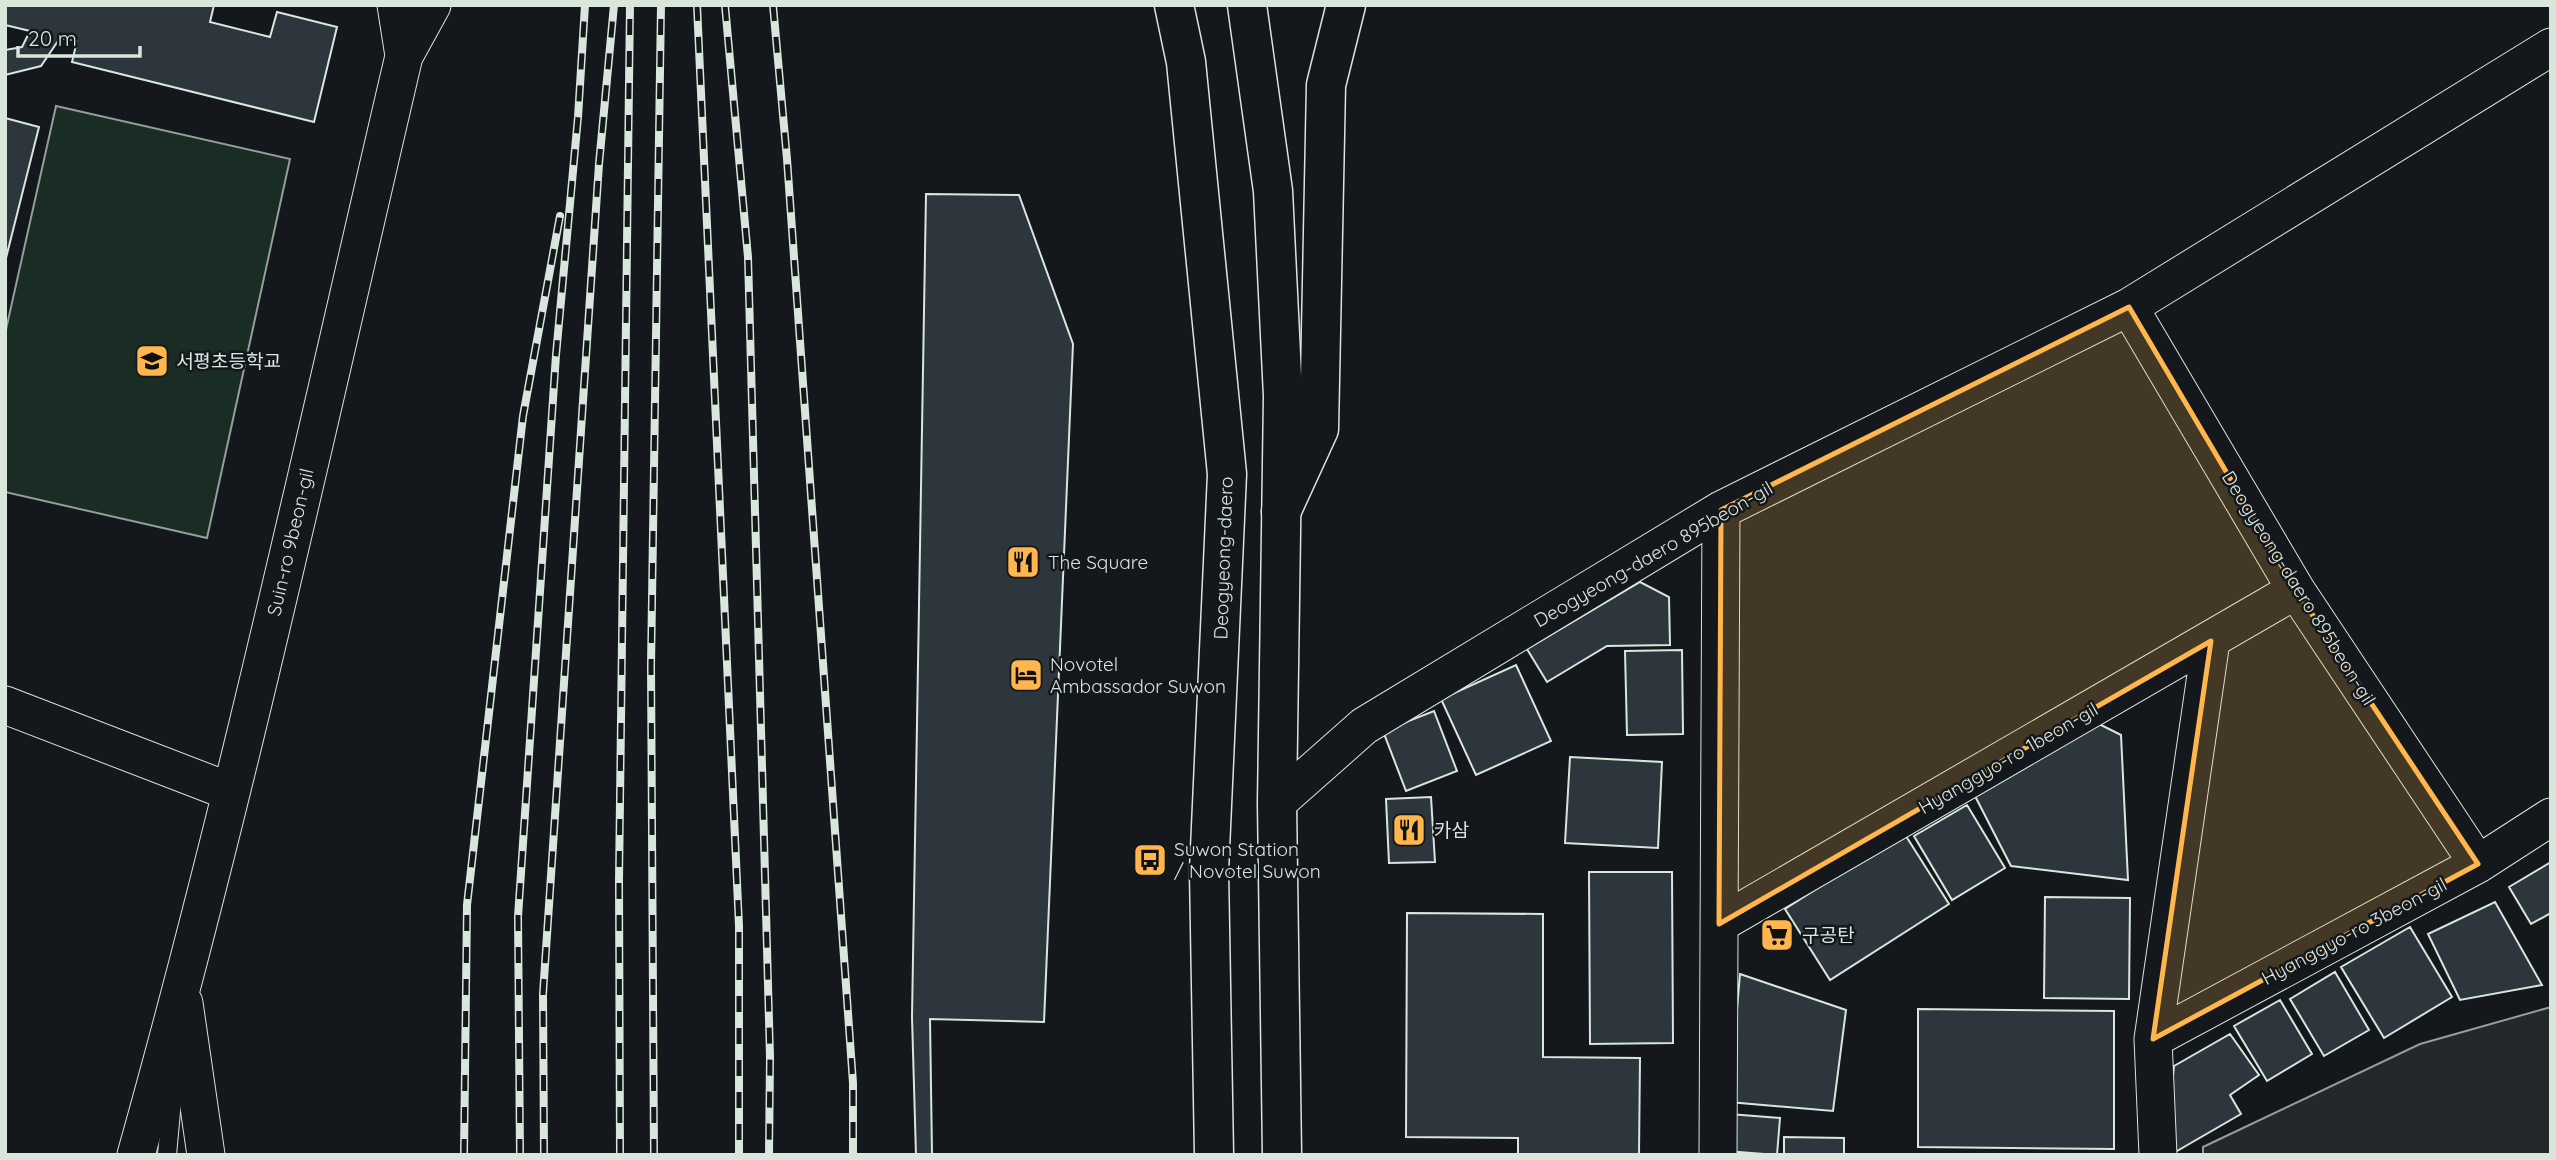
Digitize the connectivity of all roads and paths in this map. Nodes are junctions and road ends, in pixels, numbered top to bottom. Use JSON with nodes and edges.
{"nodes":[{"id":1,"x":396,"y":5,"type":"edge"},
{"id":2,"x":410,"y":5,"type":"edge"},
{"id":3,"x":432,"y":5,"type":"edge"},
{"id":4,"x":1174,"y":5,"type":"edge"},
{"id":5,"x":1247,"y":5,"type":"edge"},
{"id":6,"x":1346,"y":5,"type":"edge"},
{"id":7,"x":2551,"y":47,"type":"edge"},
{"id":8,"x":404,"y":56,"type":"junction"},
{"id":9,"x":2129,"y":307,"type":"junction"},
{"id":10,"x":1721,"y":510,"type":"junction"},
{"id":11,"x":1282,"y":512,"type":"junction"},
{"id":12,"x":2296,"y":590,"type":"junction"},
{"id":13,"x":2211,"y":641,"type":"junction"},
{"id":14,"x":5,"y":705,"type":"edge"},
{"id":15,"x":231,"y":792,"type":"junction"},
{"id":16,"x":1277,"y":803,"type":"junction"},
{"id":17,"x":2551,"y":817,"type":"edge"},
{"id":18,"x":2478,"y":864,"type":"junction"},
{"id":19,"x":1719,"y":924,"type":"junction"},
{"id":20,"x":182,"y":991,"type":"junction"},
{"id":21,"x":2153,"y":1038,"type":"junction"},
{"id":22,"x":136,"y":1155,"type":"edge"},
{"id":23,"x":167,"y":1155,"type":"edge"},
{"id":24,"x":206,"y":1155,"type":"edge"},
{"id":25,"x":1214,"y":1155,"type":"edge"},
{"id":26,"x":1282,"y":1155,"type":"edge"},
{"id":27,"x":1718,"y":1155,"type":"edge"},
{"id":28,"x":2158,"y":1155,"type":"edge"}],
"edges":[{"from":1,"to":8,"type":"street","name":"Suin-ro 9beon-gil"},
{"from":2,"to":8,"type":"street"},
{"from":3,"to":8,"type":"street","name":"Suin-ro 9beon-gil"},
{"from":4,"to":25,"type":"main road","name":"Deogyeong-daero"},
{"from":5,"to":11,"type":"main road"},
{"from":6,"to":11,"type":"main road"},
{"from":7,"to":9,"type":"street","name":"Deogyeong-daero 895beon-gil"},
{"from":8,"to":15,"type":"street","name":"Suin-ro 9beon-gil"},
{"from":9,"to":10,"type":"street","name":"Deogyeong-daero 895beon-gil"},
{"from":9,"to":12,"type":"street","name":"Deogyeong-daero 895beon-gil"},
{"from":10,"to":16,"type":"street","name":"Deogyeong-daero 895beon-gil"},
{"from":10,"to":19,"type":"street"},
{"from":11,"to":16,"type":"main road"},
{"from":12,"to":13,"type":"street","name":"Hyanggyo-ro 1beon-gil"},
{"from":12,"to":18,"type":"street","name":"Deogyeong-daero 895beon-gil"},
{"from":13,"to":19,"type":"street","name":"Hyanggyo-ro 1beon-gil"},
{"from":13,"to":21,"type":"street"},
{"from":14,"to":15,"type":"street"},
{"from":15,"to":20,"type":"street","name":"Suin-ro 9beon-gil"},
{"from":16,"to":26,"type":"main road"},
{"from":17,"to":18,"type":"street","name":"Hyanggyo-ro 3beon-gil"},
{"from":18,"to":21,"type":"street","name":"Hyanggyo-ro 3beon-gil"},
{"from":19,"to":27,"type":"street"},
{"from":20,"to":22,"type":"street","name":"Suin-ro 9beon-gil"},
{"from":20,"to":23,"type":"lane"},
{"from":20,"to":24,"type":"street"},
{"from":21,"to":28,"type":"street"}]}
